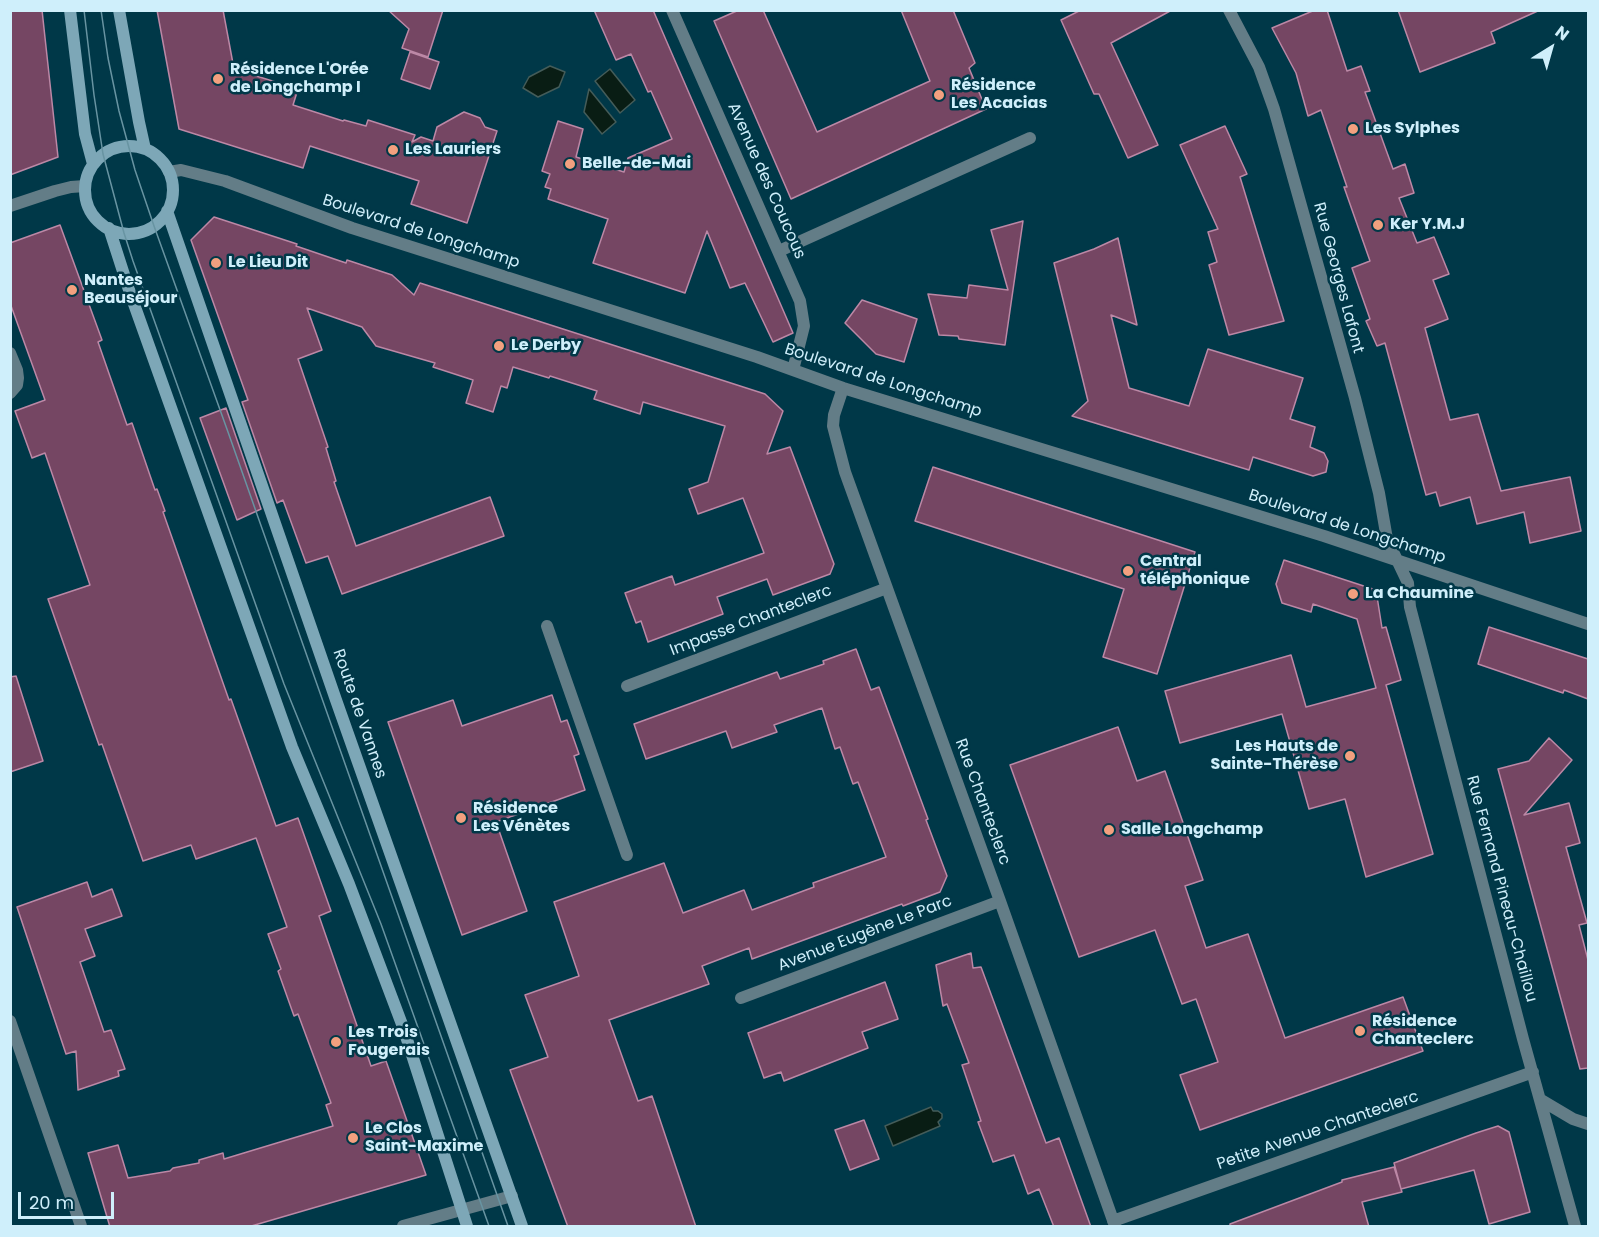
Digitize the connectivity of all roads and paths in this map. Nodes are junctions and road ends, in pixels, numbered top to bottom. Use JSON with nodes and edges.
{"nodes":[{"id":1,"x":70,"y":10,"type":"edge"},
{"id":2,"x":119,"y":10,"type":"edge"},
{"id":3,"x":672,"y":10,"type":"edge"},
{"id":4,"x":1229,"y":10,"type":"edge"},
{"id":5,"x":1030,"y":138,"type":"dead end"},
{"id":6,"x":146,"y":149,"type":"junction"},
{"id":7,"x":93,"y":164,"type":"junction"},
{"id":8,"x":169,"y":172,"type":"junction"},
{"id":9,"x":85,"y":186,"type":"junction"},
{"id":10,"x":10,"y":206,"type":"edge"},
{"id":11,"x":167,"y":211,"type":"junction"},
{"id":12,"x":109,"y":228,"type":"junction"},
{"id":13,"x":779,"y":251,"type":"junction"},
{"id":14,"x":10,"y":353,"type":"edge"},
{"id":15,"x":793,"y":370,"type":"junction"},
{"id":16,"x":843,"y":388,"type":"junction"},
{"id":17,"x":10,"y":393,"type":"edge"},
{"id":18,"x":1396,"y":560,"type":"junction"},
{"id":19,"x":887,"y":588,"type":"junction"},
{"id":20,"x":1588,"y":624,"type":"edge"},
{"id":21,"x":547,"y":626,"type":"dead end"},
{"id":22,"x":627,"y":686,"type":"dead end"},
{"id":23,"x":627,"y":855,"type":"dead end"},
{"id":24,"x":1000,"y":901,"type":"junction"},
{"id":25,"x":741,"y":998,"type":"dead end"},
{"id":26,"x":10,"y":1021,"type":"edge"},
{"id":27,"x":1533,"y":1072,"type":"junction"},
{"id":28,"x":1541,"y":1100,"type":"junction"},
{"id":29,"x":1588,"y":1124,"type":"edge"},
{"id":30,"x":512,"y":1196,"type":"junction"},
{"id":31,"x":461,"y":1210,"type":"junction"},
{"id":32,"x":1114,"y":1224,"type":"edge"},
{"id":33,"x":81,"y":1227,"type":"edge"},
{"id":34,"x":403,"y":1227,"type":"edge"},
{"id":35,"x":467,"y":1227,"type":"edge"},
{"id":36,"x":522,"y":1227,"type":"edge"},
{"id":37,"x":1575,"y":1227,"type":"edge"}],
"edges":[{"from":1,"to":7,"type":"main road"},
{"from":2,"to":6,"type":"main road"},
{"from":3,"to":13,"type":"street","name":"Avenue des Coucous"},
{"from":4,"to":18,"type":"street","name":"Rue Georges Lafont"},
{"from":5,"to":13,"type":"street"},
{"from":6,"to":7,"type":"main road"},
{"from":6,"to":8,"type":"main road"},
{"from":7,"to":9,"type":"main road"},
{"from":8,"to":11,"type":"main road"},
{"from":8,"to":15,"type":"street","name":"Boulevard de Longchamp"},
{"from":9,"to":10,"type":"street"},
{"from":9,"to":12,"type":"main road"},
{"from":11,"to":12,"type":"main road"},
{"from":11,"to":30,"type":"main road","name":"Route de Vannes"},
{"from":12,"to":31,"type":"main road"},
{"from":13,"to":15,"type":"street","name":"Avenue des Coucous"},
{"from":14,"to":17,"type":"street"},
{"from":15,"to":16,"type":"street","name":"Boulevard de Longchamp"},
{"from":16,"to":18,"type":"street","name":"Boulevard de Longchamp"},
{"from":16,"to":19,"type":"street","name":"Rue Chanteclerc"},
{"from":18,"to":20,"type":"street","name":"Boulevard de Longchamp"},
{"from":18,"to":27,"type":"street","name":"Rue Fernand Pineau-Chaillou"},
{"from":19,"to":22,"type":"street","name":"Impasse Chanteclerc"},
{"from":19,"to":24,"type":"street","name":"Rue Chanteclerc"},
{"from":21,"to":23,"type":"street"},
{"from":24,"to":25,"type":"street","name":"Avenue Eugène Le Parc"},
{"from":24,"to":32,"type":"street","name":"Rue Chanteclerc"},
{"from":26,"to":33,"type":"street"},
{"from":27,"to":28,"type":"street","name":"Rue Fernand Pineau-Chaillou"},
{"from":27,"to":32,"type":"street","name":"Petite Avenue Chanteclerc"},
{"from":28,"to":29,"type":"street"},
{"from":28,"to":37,"type":"street","name":"Rue Fernand Pineau-Chaillou"},
{"from":30,"to":31,"type":"street"},
{"from":30,"to":36,"type":"main road","name":"Route de Vannes"},
{"from":31,"to":34,"type":"street"},
{"from":31,"to":35,"type":"main road"}]}
